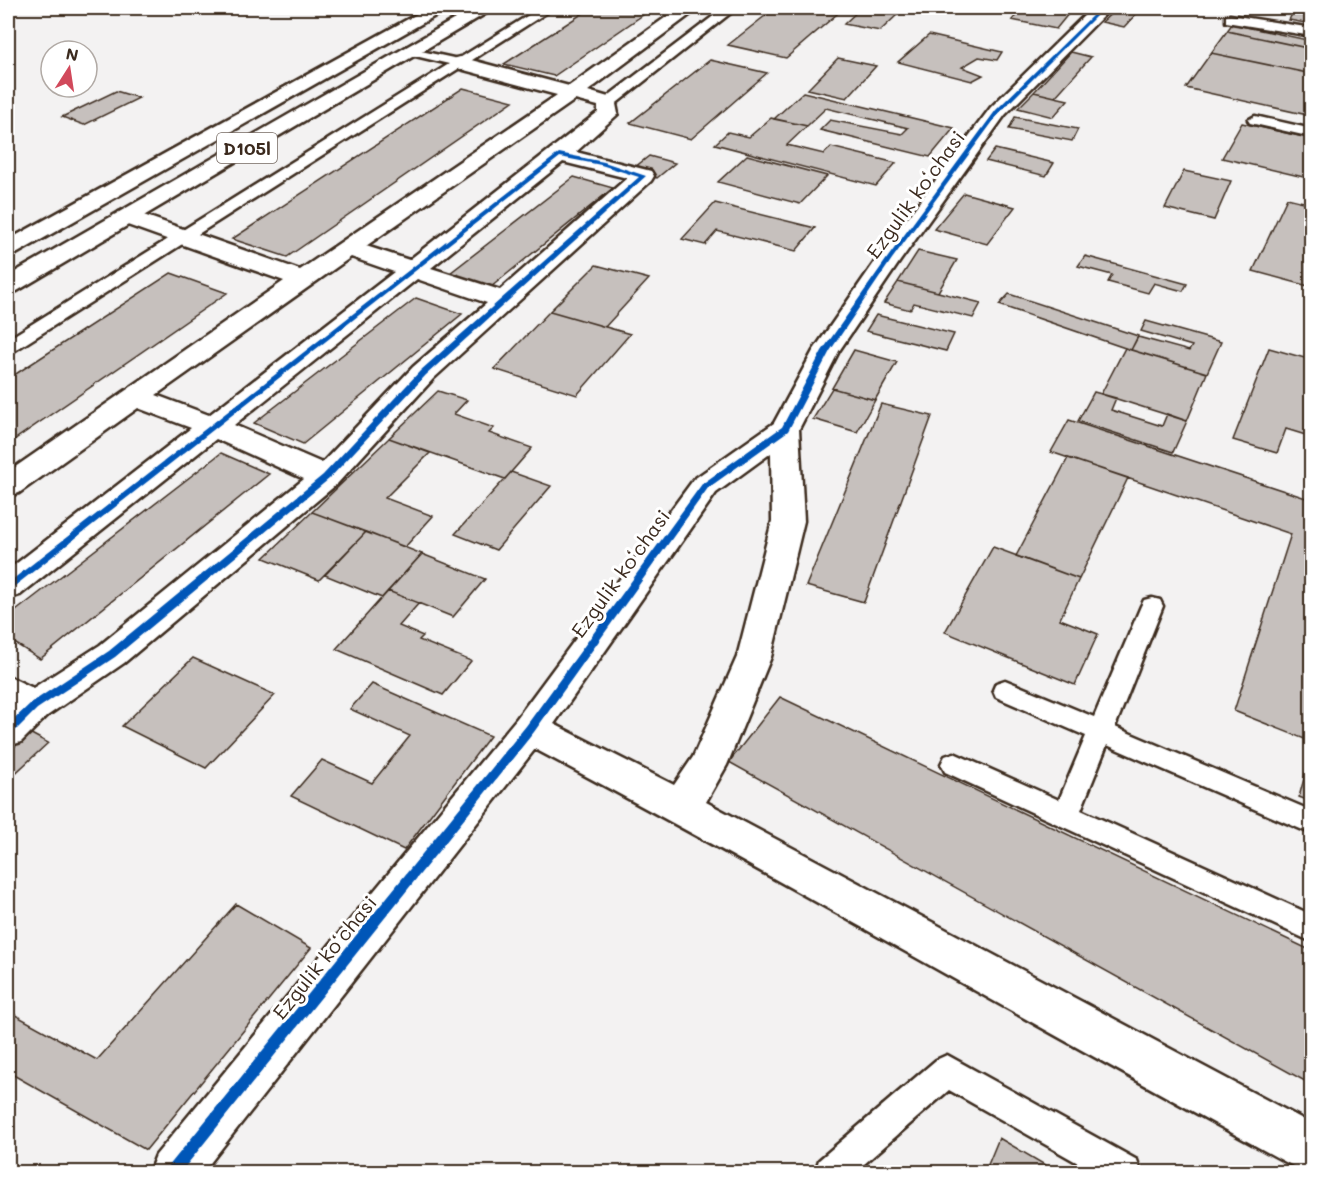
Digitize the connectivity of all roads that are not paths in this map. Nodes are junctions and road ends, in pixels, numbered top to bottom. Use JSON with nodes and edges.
{"nodes":[{"id":1,"x":440,"y":8,"type":"edge"},
{"id":2,"x":486,"y":8,"type":"edge"},
{"id":3,"x":548,"y":8,"type":"edge"},
{"id":4,"x":690,"y":8,"type":"edge"},
{"id":5,"x":731,"y":8,"type":"edge"},
{"id":6,"x":1102,"y":8,"type":"edge"},
{"id":7,"x":1230,"y":19,"type":"dead end"},
{"id":8,"x":1311,"y":32,"type":"edge"},
{"id":9,"x":412,"y":51,"type":"junction"},
{"id":10,"x":460,"y":63,"type":"junction"},
{"id":11,"x":573,"y":93,"type":"junction"},
{"id":12,"x":608,"y":103,"type":"junction"},
{"id":13,"x":1255,"y":120,"type":"dead end"},
{"id":14,"x":1311,"y":133,"type":"edge"},
{"id":15,"x":559,"y":155,"type":"junction"},
{"id":16,"x":128,"y":217,"type":"junction"},
{"id":17,"x":182,"y":238,"type":"junction"},
{"id":18,"x":347,"y":248,"type":"junction"},
{"id":19,"x":8,"y":249,"type":"edge"},
{"id":20,"x":415,"y":269,"type":"junction"},
{"id":21,"x":303,"y":279,"type":"junction"},
{"id":22,"x":8,"y":286,"type":"edge"},
{"id":23,"x":504,"y":300,"type":"junction"},
{"id":24,"x":8,"y":347,"type":"edge"},
{"id":25,"x":136,"y":397,"type":"junction"},
{"id":26,"x":214,"y":427,"type":"junction"},
{"id":27,"x":785,"y":429,"type":"junction"},
{"id":28,"x":326,"y":477,"type":"junction"},
{"id":29,"x":8,"y":486,"type":"edge"},
{"id":30,"x":8,"y":587,"type":"edge"},
{"id":31,"x":1152,"y":606,"type":"dead end"},
{"id":32,"x":1005,"y":690,"type":"dead end"},
{"id":33,"x":21,"y":698,"type":"edge"},
{"id":34,"x":530,"y":729,"type":"junction"},
{"id":35,"x":8,"y":730,"type":"edge"},
{"id":36,"x":1100,"y":731,"type":"junction"},
{"id":37,"x":954,"y":764,"type":"dead end"},
{"id":38,"x":682,"y":806,"type":"junction"},
{"id":39,"x":1065,"y":815,"type":"junction"},
{"id":40,"x":1311,"y":823,"type":"edge"},
{"id":41,"x":1311,"y":929,"type":"edge"},
{"id":42,"x":1311,"y":1150,"type":"edge"},
{"id":43,"x":173,"y":1173,"type":"edge"},
{"id":44,"x":831,"y":1173,"type":"edge"},
{"id":45,"x":1125,"y":1173,"type":"edge"}],
"edges":[{"from":1,"to":19,"type":"main road","number":"D105l"},
{"from":2,"to":9,"type":"main road","number":"D105l"},
{"from":3,"to":10,"type":"lane"},
{"from":4,"to":11,"type":"main road"},
{"from":5,"to":12,"type":"lane"},
{"from":6,"to":27,"type":"main road","name":"Ezgulik koʻchasi"},
{"from":7,"to":8,"type":"lane"},
{"from":9,"to":10,"type":"lane"},
{"from":9,"to":16,"type":"main road","number":"D105l"},
{"from":10,"to":11,"type":"main road"},
{"from":10,"to":17,"type":"lane"},
{"from":11,"to":12,"type":"main road"},
{"from":11,"to":18,"type":"main road"},
{"from":12,"to":15,"type":"main road"},
{"from":13,"to":14,"type":"lane"},
{"from":15,"to":20,"type":"main road"},
{"from":15,"to":23,"type":"main road"},
{"from":16,"to":17,"type":"main road"},
{"from":16,"to":22,"type":"main road","number":"D105l"},
{"from":17,"to":21,"type":"main road"},
{"from":17,"to":24,"type":"lane"},
{"from":18,"to":20,"type":"main road"},
{"from":18,"to":21,"type":"main road"},
{"from":20,"to":23,"type":"main road"},
{"from":20,"to":26,"type":"main road"},
{"from":21,"to":25,"type":"main road"},
{"from":23,"to":28,"type":"main road"},
{"from":25,"to":26,"type":"main road"},
{"from":25,"to":29,"type":"main road"},
{"from":26,"to":28,"type":"main road"},
{"from":26,"to":30,"type":"main road"},
{"from":27,"to":34,"type":"main road","name":"Ezgulik koʻchasi"},
{"from":27,"to":38,"type":"main road"},
{"from":28,"to":33,"type":"main road"},
{"from":31,"to":36,"type":"lane"},
{"from":32,"to":36,"type":"lane"},
{"from":33,"to":35,"type":"main road"},
{"from":34,"to":38,"type":"main road"},
{"from":34,"to":43,"type":"main road","name":"Ezgulik koʻchasi"},
{"from":36,"to":39,"type":"lane"},
{"from":36,"to":40,"type":"lane"},
{"from":37,"to":39,"type":"lane"},
{"from":38,"to":42,"type":"main road"},
{"from":39,"to":41,"type":"lane"},
{"from":44,"to":45,"type":"lane"}]}
